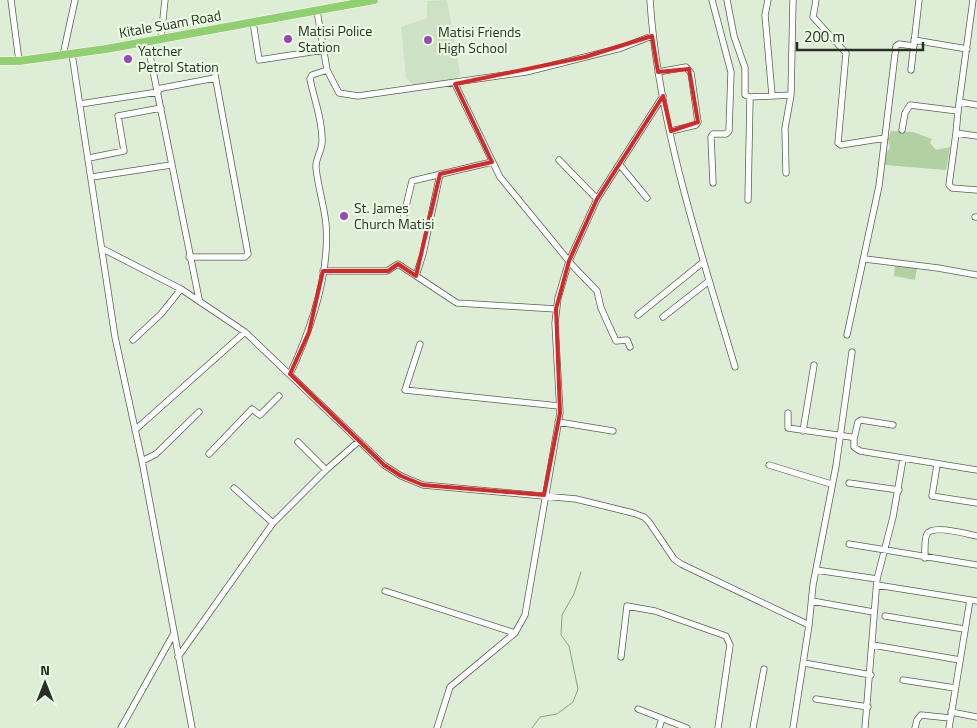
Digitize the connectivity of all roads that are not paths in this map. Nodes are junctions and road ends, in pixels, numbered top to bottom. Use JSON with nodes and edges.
{"nodes":[{"id":1,"x":11,"y":0,"type":"edge"},
{"id":2,"x":75,"y":0,"type":"edge"},
{"id":3,"x":166,"y":0,"type":"edge"},
{"id":4,"x":374,"y":0,"type":"edge"},
{"id":5,"x":650,"y":0,"type":"edge"},
{"id":6,"x":712,"y":0,"type":"edge"},
{"id":7,"x":727,"y":0,"type":"edge"},
{"id":8,"x":768,"y":0,"type":"edge"},
{"id":9,"x":793,"y":0,"type":"edge"},
{"id":10,"x":816,"y":0,"type":"edge"},
{"id":11,"x":920,"y":0,"type":"edge"},
{"id":12,"x":973,"y":0,"type":"edge"},
{"id":13,"x":317,"y":10,"type":"junction"},
{"id":14,"x":971,"y":15,"type":"junction"},
{"id":15,"x":977,"y":19,"type":"edge"},
{"id":16,"x":253,"y":22,"type":"junction"},
{"id":17,"x":652,"y":36,"type":"junction"},
{"id":18,"x":161,"y":38,"type":"junction"},
{"id":19,"x":147,"y":41,"type":"junction"},
{"id":20,"x":914,"y":43,"type":"junction"},
{"id":21,"x":966,"y":49,"type":"junction"},
{"id":22,"x":324,"y":50,"type":"junction"},
{"id":23,"x":72,"y":54,"type":"junction"},
{"id":24,"x":63,"y":55,"type":"junction"},
{"id":25,"x":0,"y":61,"type":"edge"},
{"id":26,"x":19,"y":61,"type":"junction"},
{"id":27,"x":327,"y":70,"type":"junction"},
{"id":28,"x":911,"y":70,"type":"dead end"},
{"id":29,"x":658,"y":72,"type":"junction"},
{"id":30,"x":455,"y":84,"type":"junction"},
{"id":31,"x":157,"y":90,"type":"junction"},
{"id":32,"x":772,"y":95,"type":"junction"},
{"id":33,"x":791,"y":95,"type":"junction"},
{"id":34,"x":664,"y":96,"type":"junction"},
{"id":35,"x":750,"y":97,"type":"junction"},
{"id":36,"x":960,"y":102,"type":"junction"},
{"id":37,"x":80,"y":104,"type":"junction"},
{"id":38,"x":977,"y":105,"type":"edge"},
{"id":39,"x":161,"y":108,"type":"junction"},
{"id":40,"x":958,"y":111,"type":"junction"},
{"id":41,"x":902,"y":130,"type":"dead end"},
{"id":42,"x":671,"y":131,"type":"junction"},
{"id":43,"x":956,"y":133,"type":"junction"},
{"id":44,"x":977,"y":136,"type":"edge"},
{"id":45,"x":885,"y":138,"type":"junction"},
{"id":46,"x":89,"y":158,"type":"junction"},
{"id":47,"x":559,"y":160,"type":"dead end"},
{"id":48,"x":492,"y":162,"type":"junction"},
{"id":49,"x":171,"y":164,"type":"junction"},
{"id":50,"x":620,"y":164,"type":"junction"},
{"id":51,"x":786,"y":173,"type":"dead end"},
{"id":52,"x":440,"y":174,"type":"junction"},
{"id":53,"x":92,"y":177,"type":"junction"},
{"id":54,"x":713,"y":183,"type":"dead end"},
{"id":55,"x":977,"y":190,"type":"edge"},
{"id":56,"x":647,"y":198,"type":"dead end"},
{"id":57,"x":597,"y":200,"type":"junction"},
{"id":58,"x":748,"y":200,"type":"dead end"},
{"id":59,"x":403,"y":219,"type":"dead end"},
{"id":60,"x":104,"y":248,"type":"junction"},
{"id":61,"x":189,"y":257,"type":"junction"},
{"id":62,"x":865,"y":259,"type":"junction"},
{"id":63,"x":569,"y":261,"type":"junction"},
{"id":64,"x":702,"y":262,"type":"junction"},
{"id":65,"x":323,"y":270,"type":"junction"},
{"id":66,"x":977,"y":275,"type":"edge"},
{"id":67,"x":416,"y":276,"type":"junction"},
{"id":68,"x":709,"y":281,"type":"junction"},
{"id":69,"x":181,"y":289,"type":"junction"},
{"id":70,"x":199,"y":300,"type":"junction"},
{"id":71,"x":556,"y":309,"type":"junction"},
{"id":72,"x":638,"y":315,"type":"dead end"},
{"id":73,"x":663,"y":317,"type":"dead end"},
{"id":74,"x":245,"y":332,"type":"junction"},
{"id":75,"x":847,"y":335,"type":"dead end"},
{"id":76,"x":133,"y":340,"type":"dead end"},
{"id":77,"x":420,"y":344,"type":"dead end"},
{"id":78,"x":630,"y":347,"type":"dead end"},
{"id":79,"x":852,"y":352,"type":"dead end"},
{"id":80,"x":814,"y":365,"type":"dead end"},
{"id":81,"x":735,"y":367,"type":"dead end"},
{"id":82,"x":290,"y":374,"type":"junction"},
{"id":83,"x":279,"y":396,"type":"dead end"},
{"id":84,"x":559,"y":406,"type":"junction"},
{"id":85,"x":199,"y":412,"type":"dead end"},
{"id":86,"x":788,"y":413,"type":"dead end"},
{"id":87,"x":558,"y":422,"type":"junction"},
{"id":88,"x":893,"y":424,"type":"dead end"},
{"id":89,"x":135,"y":430,"type":"junction"},
{"id":90,"x":613,"y":431,"type":"dead end"},
{"id":91,"x":803,"y":431,"type":"junction"},
{"id":92,"x":840,"y":437,"type":"junction"},
{"id":93,"x":854,"y":439,"type":"junction"},
{"id":94,"x":298,"y":442,"type":"dead end"},
{"id":95,"x":359,"y":442,"type":"junction"},
{"id":96,"x":209,"y":454,"type":"dead end"},
{"id":97,"x":903,"y":459,"type":"junction"},
{"id":98,"x":142,"y":461,"type":"junction"},
{"id":99,"x":769,"y":465,"type":"dead end"},
{"id":100,"x":937,"y":465,"type":"junction"},
{"id":101,"x":977,"y":469,"type":"edge"},
{"id":102,"x":326,"y":470,"type":"junction"},
{"id":103,"x":849,"y":483,"type":"dead end"},
{"id":104,"x":831,"y":484,"type":"junction"},
{"id":105,"x":234,"y":488,"type":"dead end"},
{"id":106,"x":899,"y":490,"type":"junction"},
{"id":107,"x":544,"y":495,"type":"junction"},
{"id":108,"x":977,"y":503,"type":"edge"},
{"id":109,"x":273,"y":523,"type":"junction"},
{"id":110,"x":977,"y":536,"type":"edge"},
{"id":111,"x":849,"y":544,"type":"dead end"},
{"id":112,"x":884,"y":550,"type":"junction"},
{"id":113,"x":925,"y":558,"type":"junction"},
{"id":114,"x":977,"y":565,"type":"edge"},
{"id":115,"x":816,"y":570,"type":"junction"},
{"id":116,"x":877,"y":582,"type":"junction"},
{"id":117,"x":385,"y":592,"type":"dead end"},
{"id":118,"x":970,"y":600,"type":"junction"},
{"id":119,"x":812,"y":601,"type":"junction"},
{"id":120,"x":977,"y":601,"type":"edge"},
{"id":121,"x":873,"y":612,"type":"junction"},
{"id":122,"x":885,"y":616,"type":"dead end"},
{"id":123,"x":809,"y":625,"type":"junction"},
{"id":124,"x":964,"y":629,"type":"junction"},
{"id":125,"x":515,"y":633,"type":"junction"},
{"id":126,"x":173,"y":635,"type":"junction"},
{"id":127,"x":873,"y":645,"type":"junction"},
{"id":128,"x":622,"y":656,"type":"dead end"},
{"id":129,"x":178,"y":657,"type":"junction"},
{"id":130,"x":960,"y":660,"type":"junction"},
{"id":131,"x":804,"y":663,"type":"junction"},
{"id":132,"x":764,"y":669,"type":"dead end"},
{"id":133,"x":871,"y":675,"type":"junction"},
{"id":134,"x":903,"y":680,"type":"dead end"},
{"id":135,"x":955,"y":688,"type":"junction"},
{"id":136,"x":816,"y":699,"type":"dead end"},
{"id":137,"x":868,"y":707,"type":"junction"},
{"id":138,"x":638,"y":709,"type":"dead end"},
{"id":139,"x":951,"y":715,"type":"junction"},
{"id":140,"x":977,"y":717,"type":"edge"},
{"id":141,"x":662,"y":719,"type":"junction"},
{"id":142,"x":121,"y":728,"type":"edge"},
{"id":143,"x":192,"y":728,"type":"edge"},
{"id":144,"x":437,"y":728,"type":"edge"},
{"id":145,"x":659,"y":728,"type":"edge"},
{"id":146,"x":687,"y":728,"type":"edge"},
{"id":147,"x":718,"y":728,"type":"edge"},
{"id":148,"x":753,"y":728,"type":"edge"},
{"id":149,"x":793,"y":728,"type":"edge"},
{"id":150,"x":866,"y":728,"type":"edge"},
{"id":151,"x":915,"y":728,"type":"edge"},
{"id":152,"x":949,"y":728,"type":"edge"}],
"edges":[{"from":1,"to":26,"type":"street"},
{"from":2,"to":24,"type":"street"},
{"from":3,"to":18,"type":"street"},
{"from":4,"to":13,"type":"highway","name":"Kitale Suam Road"},
{"from":5,"to":17,"type":"street"},
{"from":6,"to":54,"type":"street"},
{"from":7,"to":35,"type":"street"},
{"from":8,"to":32,"type":"street"},
{"from":9,"to":33,"type":"street"},
{"from":10,"to":45,"type":"street"},
{"from":11,"to":20,"type":"street"},
{"from":12,"to":14,"type":"street"},
{"from":13,"to":16,"type":"highway","name":"Kitale Suam Road"},
{"from":13,"to":22,"type":"street"},
{"from":14,"to":15,"type":"street"},
{"from":14,"to":21,"type":"street"},
{"from":16,"to":18,"type":"highway","name":"Kitale Suam Road"},
{"from":16,"to":22,"type":"street"},
{"from":17,"to":29,"type":"street"},
{"from":17,"to":30,"type":"street"},
{"from":18,"to":19,"type":"highway","name":"Kitale Suam Road"},
{"from":19,"to":23,"type":"highway","name":"Kitale Suam Road"},
{"from":19,"to":31,"type":"street"},
{"from":20,"to":21,"type":"street"},
{"from":20,"to":28,"type":"street"},
{"from":20,"to":45,"type":"street"},
{"from":21,"to":36,"type":"street"},
{"from":22,"to":27,"type":"street"},
{"from":23,"to":24,"type":"highway","name":"Kitale Suam Road"},
{"from":23,"to":37,"type":"street"},
{"from":24,"to":26,"type":"highway","name":"Kitale Suam Road"},
{"from":25,"to":26,"type":"highway","name":"Kitale Suam Road"},
{"from":27,"to":30,"type":"street"},
{"from":27,"to":65,"type":"street"},
{"from":29,"to":34,"type":"street"},
{"from":29,"to":42,"type":"street"},
{"from":30,"to":48,"type":"street"},
{"from":31,"to":37,"type":"street"},
{"from":31,"to":39,"type":"street"},
{"from":31,"to":61,"type":"street"},
{"from":32,"to":33,"type":"street"},
{"from":32,"to":35,"type":"street"},
{"from":33,"to":51,"type":"street"},
{"from":34,"to":42,"type":"street"},
{"from":34,"to":50,"type":"street"},
{"from":35,"to":58,"type":"street"},
{"from":36,"to":38,"type":"street"},
{"from":36,"to":40,"type":"street"},
{"from":37,"to":46,"type":"street"},
{"from":39,"to":46,"type":"street"},
{"from":39,"to":49,"type":"street"},
{"from":40,"to":41,"type":"street"},
{"from":40,"to":43,"type":"street"},
{"from":42,"to":64,"type":"street"},
{"from":43,"to":44,"type":"street"},
{"from":43,"to":55,"type":"street"},
{"from":45,"to":62,"type":"street"},
{"from":46,"to":53,"type":"street"},
{"from":47,"to":57,"type":"street"},
{"from":48,"to":52,"type":"street"},
{"from":48,"to":63,"type":"street"},
{"from":49,"to":53,"type":"street"},
{"from":49,"to":61,"type":"street"},
{"from":50,"to":56,"type":"street"},
{"from":50,"to":57,"type":"street"},
{"from":52,"to":59,"type":"street"},
{"from":52,"to":67,"type":"street"},
{"from":53,"to":60,"type":"street"},
{"from":57,"to":63,"type":"street"},
{"from":60,"to":69,"type":"street"},
{"from":60,"to":89,"type":"street"},
{"from":61,"to":70,"type":"street"},
{"from":62,"to":66,"type":"street"},
{"from":62,"to":75,"type":"street"},
{"from":63,"to":71,"type":"street"},
{"from":63,"to":78,"type":"street"},
{"from":64,"to":68,"type":"street"},
{"from":64,"to":72,"type":"street"},
{"from":65,"to":67,"type":"street"},
{"from":65,"to":82,"type":"street"},
{"from":67,"to":71,"type":"street"},
{"from":68,"to":73,"type":"street"},
{"from":68,"to":81,"type":"street"},
{"from":69,"to":70,"type":"street"},
{"from":69,"to":76,"type":"street"},
{"from":70,"to":74,"type":"street"},
{"from":71,"to":84,"type":"street"},
{"from":74,"to":82,"type":"street"},
{"from":74,"to":89,"type":"street"},
{"from":77,"to":84,"type":"street"},
{"from":79,"to":92,"type":"street"},
{"from":80,"to":91,"type":"street"},
{"from":82,"to":95,"type":"street"},
{"from":83,"to":96,"type":"street"},
{"from":84,"to":87,"type":"street"},
{"from":85,"to":98,"type":"street"},
{"from":86,"to":91,"type":"street"},
{"from":87,"to":90,"type":"street"},
{"from":87,"to":107,"type":"street"},
{"from":88,"to":93,"type":"street"},
{"from":89,"to":98,"type":"street"},
{"from":91,"to":92,"type":"street"},
{"from":92,"to":93,"type":"street"},
{"from":92,"to":104,"type":"street"},
{"from":93,"to":97,"type":"street"},
{"from":94,"to":102,"type":"street"},
{"from":95,"to":102,"type":"street"},
{"from":95,"to":107,"type":"street"},
{"from":97,"to":100,"type":"street"},
{"from":97,"to":106,"type":"street"},
{"from":98,"to":126,"type":"street"},
{"from":99,"to":104,"type":"street"},
{"from":100,"to":101,"type":"street"},
{"from":100,"to":108,"type":"street"},
{"from":102,"to":109,"type":"street"},
{"from":103,"to":106,"type":"street"},
{"from":104,"to":115,"type":"street"},
{"from":105,"to":109,"type":"street"},
{"from":106,"to":112,"type":"street"},
{"from":107,"to":123,"type":"street"},
{"from":107,"to":125,"type":"street"},
{"from":109,"to":129,"type":"street"},
{"from":110,"to":113,"type":"street"},
{"from":111,"to":112,"type":"street"},
{"from":112,"to":113,"type":"street"},
{"from":112,"to":116,"type":"street"},
{"from":113,"to":114,"type":"street"},
{"from":115,"to":116,"type":"street"},
{"from":115,"to":119,"type":"street"},
{"from":116,"to":118,"type":"street"},
{"from":116,"to":121,"type":"street"},
{"from":117,"to":125,"type":"street"},
{"from":118,"to":120,"type":"street"},
{"from":118,"to":124,"type":"street"},
{"from":119,"to":121,"type":"street"},
{"from":119,"to":123,"type":"street"},
{"from":121,"to":127,"type":"street"},
{"from":122,"to":124,"type":"street"},
{"from":123,"to":131,"type":"street"},
{"from":124,"to":130,"type":"street"},
{"from":125,"to":144,"type":"street"},
{"from":126,"to":129,"type":"street"},
{"from":126,"to":142,"type":"street"},
{"from":127,"to":130,"type":"street"},
{"from":127,"to":133,"type":"street"},
{"from":128,"to":147,"type":"street"},
{"from":129,"to":143,"type":"street"},
{"from":130,"to":135,"type":"street"},
{"from":131,"to":133,"type":"street"},
{"from":131,"to":149,"type":"street"},
{"from":132,"to":148,"type":"street"},
{"from":133,"to":137,"type":"street"},
{"from":134,"to":135,"type":"street"},
{"from":135,"to":139,"type":"street"},
{"from":136,"to":137,"type":"street"},
{"from":137,"to":150,"type":"street"},
{"from":138,"to":141,"type":"street"},
{"from":139,"to":140,"type":"street"},
{"from":139,"to":151,"type":"street"},
{"from":139,"to":152,"type":"street"},
{"from":141,"to":145,"type":"street"},
{"from":141,"to":146,"type":"street"}]}
